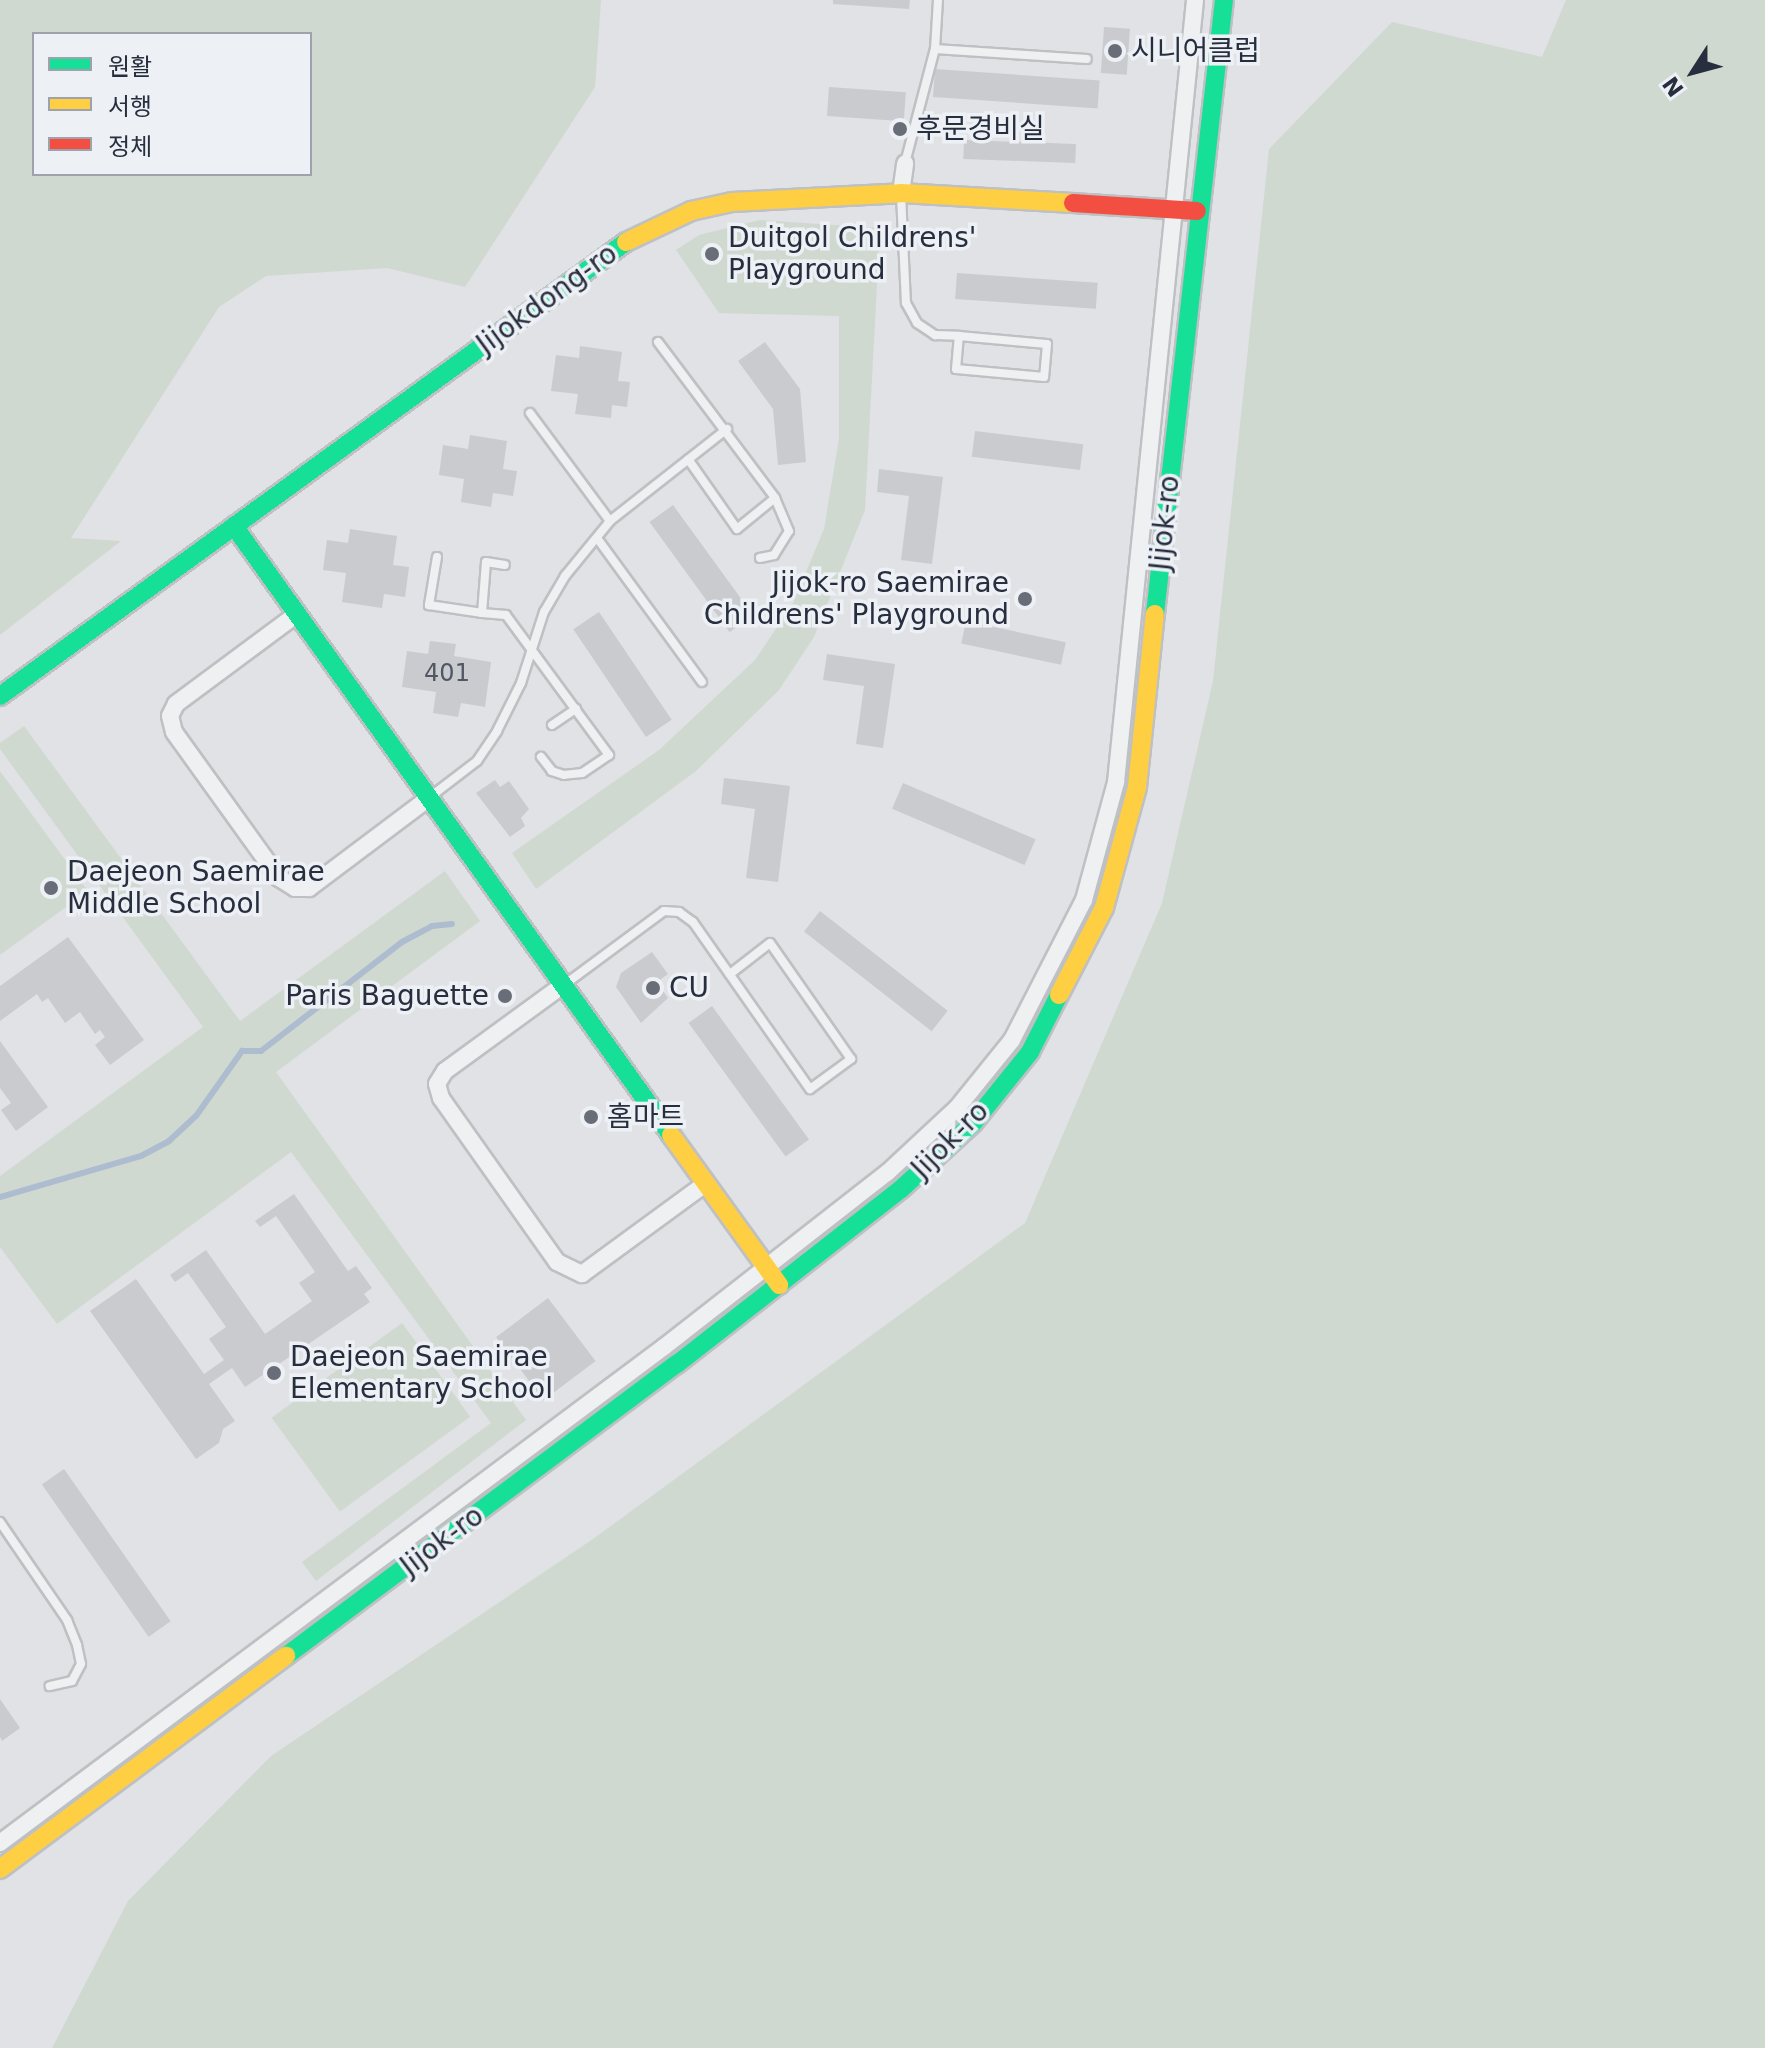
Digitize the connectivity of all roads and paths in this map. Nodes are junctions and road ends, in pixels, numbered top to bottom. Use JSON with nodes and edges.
{"nodes":[{"id":1,"x":938,"y":0,"type":"edge"},
{"id":2,"x":1195,"y":0,"type":"edge"},
{"id":3,"x":1224,"y":0,"type":"edge"},
{"id":4,"x":935,"y":49,"type":"junction"},
{"id":5,"x":1087,"y":59,"type":"dead end"},
{"id":6,"x":905,"y":163,"type":"joint"},
{"id":7,"x":901,"y":193,"type":"junction"},
{"id":8,"x":1176,"y":210,"type":"junction"},
{"id":9,"x":1197,"y":211,"type":"junction"},
{"id":10,"x":959,"y":336,"type":"junction"},
{"id":11,"x":658,"y":342,"type":"dead end"},
{"id":12,"x":530,"y":413,"type":"dead end"},
{"id":13,"x":727,"y":429,"type":"junction"},
{"id":14,"x":688,"y":459,"type":"junction"},
{"id":15,"x":775,"y":498,"type":"junction"},
{"id":16,"x":610,"y":521,"type":"junction"},
{"id":17,"x":234,"y":526,"type":"junction"},
{"id":18,"x":597,"y":538,"type":"junction"},
{"id":19,"x":437,"y":557,"type":"dead end"},
{"id":20,"x":760,"y":558,"type":"dead end"},
{"id":21,"x":505,"y":565,"type":"dead end"},
{"id":22,"x":482,"y":613,"type":"junction"},
{"id":23,"x":297,"y":614,"type":"junction"},
{"id":24,"x":532,"y":647,"type":"junction"},
{"id":25,"x":702,"y":682,"type":"dead end"},
{"id":26,"x":0,"y":696,"type":"edge"},
{"id":27,"x":576,"y":709,"type":"junction"},
{"id":28,"x":552,"y":725,"type":"dead end"},
{"id":29,"x":541,"y":757,"type":"dead end"},
{"id":30,"x":429,"y":798,"type":"junction"},
{"id":31,"x":730,"y":974,"type":"junction"},
{"id":32,"x":563,"y":985,"type":"junction"},
{"id":33,"x":705,"y":1184,"type":"junction"},
{"id":34,"x":766,"y":1268,"type":"junction"},
{"id":35,"x":779,"y":1285,"type":"junction"},
{"id":36,"x":0,"y":1522,"type":"edge"},
{"id":37,"x":50,"y":1686,"type":"dead end"},
{"id":38,"x":0,"y":1843,"type":"edge"},
{"id":39,"x":0,"y":1869,"type":"edge"}],
"edges":[{"from":1,"to":4,"type":"lane"},
{"from":2,"to":8,"type":"street","name":"Jijok-ro"},
{"from":3,"to":9,"type":"street","name":"Jijok-ro"},
{"from":4,"to":5,"type":"lane"},
{"from":4,"to":6,"type":"lane"},
{"from":6,"to":7,"type":"street"},
{"from":7,"to":8,"type":"street","name":"Jijokdong-ro"},
{"from":7,"to":10,"type":"lane"},
{"from":7,"to":17,"type":"street","name":"Jijokdong-ro"},
{"from":8,"to":9,"type":"street","name":"Jijokdong-ro"},
{"from":8,"to":34,"type":"street","name":"Jijok-ro"},
{"from":9,"to":35,"type":"street","name":"Jijok-ro"},
{"from":10,"to":10,"type":"lane"},
{"from":11,"to":13,"type":"lane"},
{"from":12,"to":16,"type":"lane"},
{"from":13,"to":14,"type":"lane"},
{"from":13,"to":15,"type":"lane"},
{"from":14,"to":15,"type":"lane"},
{"from":14,"to":16,"type":"lane"},
{"from":15,"to":20,"type":"lane"},
{"from":16,"to":18,"type":"lane"},
{"from":17,"to":23,"type":"street"},
{"from":17,"to":26,"type":"street","name":"Jijokdong-ro"},
{"from":18,"to":24,"type":"lane"},
{"from":18,"to":25,"type":"lane"},
{"from":19,"to":22,"type":"lane"},
{"from":21,"to":22,"type":"lane"},
{"from":22,"to":24,"type":"lane"},
{"from":23,"to":30,"type":"street"},
{"from":23,"to":30,"type":"street"},
{"from":24,"to":27,"type":"lane"},
{"from":24,"to":30,"type":"lane"},
{"from":27,"to":28,"type":"lane"},
{"from":27,"to":29,"type":"lane"},
{"from":30,"to":32,"type":"street"},
{"from":31,"to":31,"type":"lane"},
{"from":31,"to":32,"type":"lane"},
{"from":32,"to":33,"type":"street"},
{"from":32,"to":33,"type":"street"},
{"from":33,"to":34,"type":"street"},
{"from":34,"to":35,"type":"street"},
{"from":34,"to":38,"type":"street","name":"Jijok-ro"},
{"from":35,"to":39,"type":"street","name":"Jijok-ro"},
{"from":36,"to":37,"type":"lane"}]}
